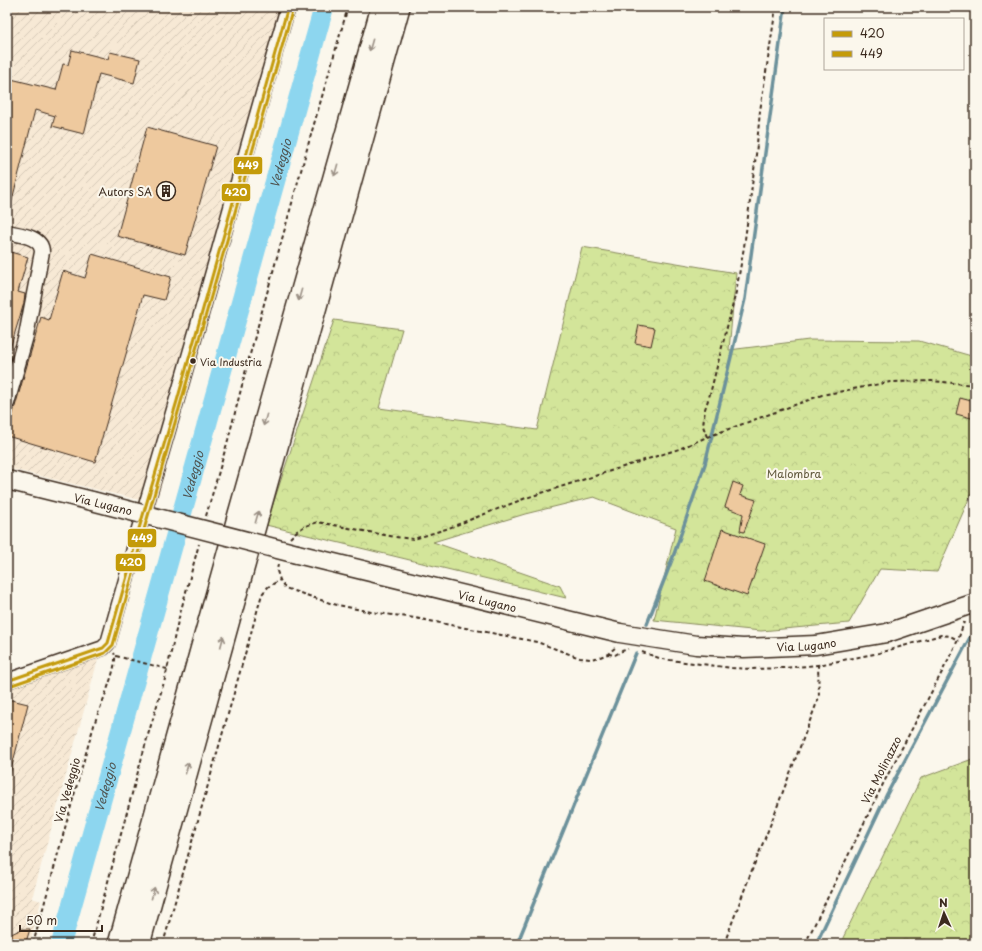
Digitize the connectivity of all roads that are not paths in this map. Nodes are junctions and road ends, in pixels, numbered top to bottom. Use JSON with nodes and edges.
{"nodes":[{"id":1,"x":288,"y":7,"type":"edge"},
{"id":2,"x":382,"y":7,"type":"edge"},
{"id":3,"x":399,"y":7,"type":"edge"},
{"id":4,"x":7,"y":232,"type":"edge"},
{"id":5,"x":7,"y":403,"type":"edge"},
{"id":6,"x":7,"y":480,"type":"edge"},
{"id":7,"x":973,"y":603,"type":"edge"},
{"id":8,"x":7,"y":682,"type":"edge"},
{"id":9,"x":119,"y":944,"type":"edge"},
{"id":10,"x":139,"y":944,"type":"edge"}],
"edges":[{"from":1,"to":8,"type":"street"},
{"from":2,"to":9,"type":"highway","one_way":true},
{"from":10,"to":3,"type":"highway","one_way":true},
{"from":4,"to":5,"type":"street"},
{"from":6,"to":7,"type":"main road","name":"Via Lugano","bridge":true}]}
